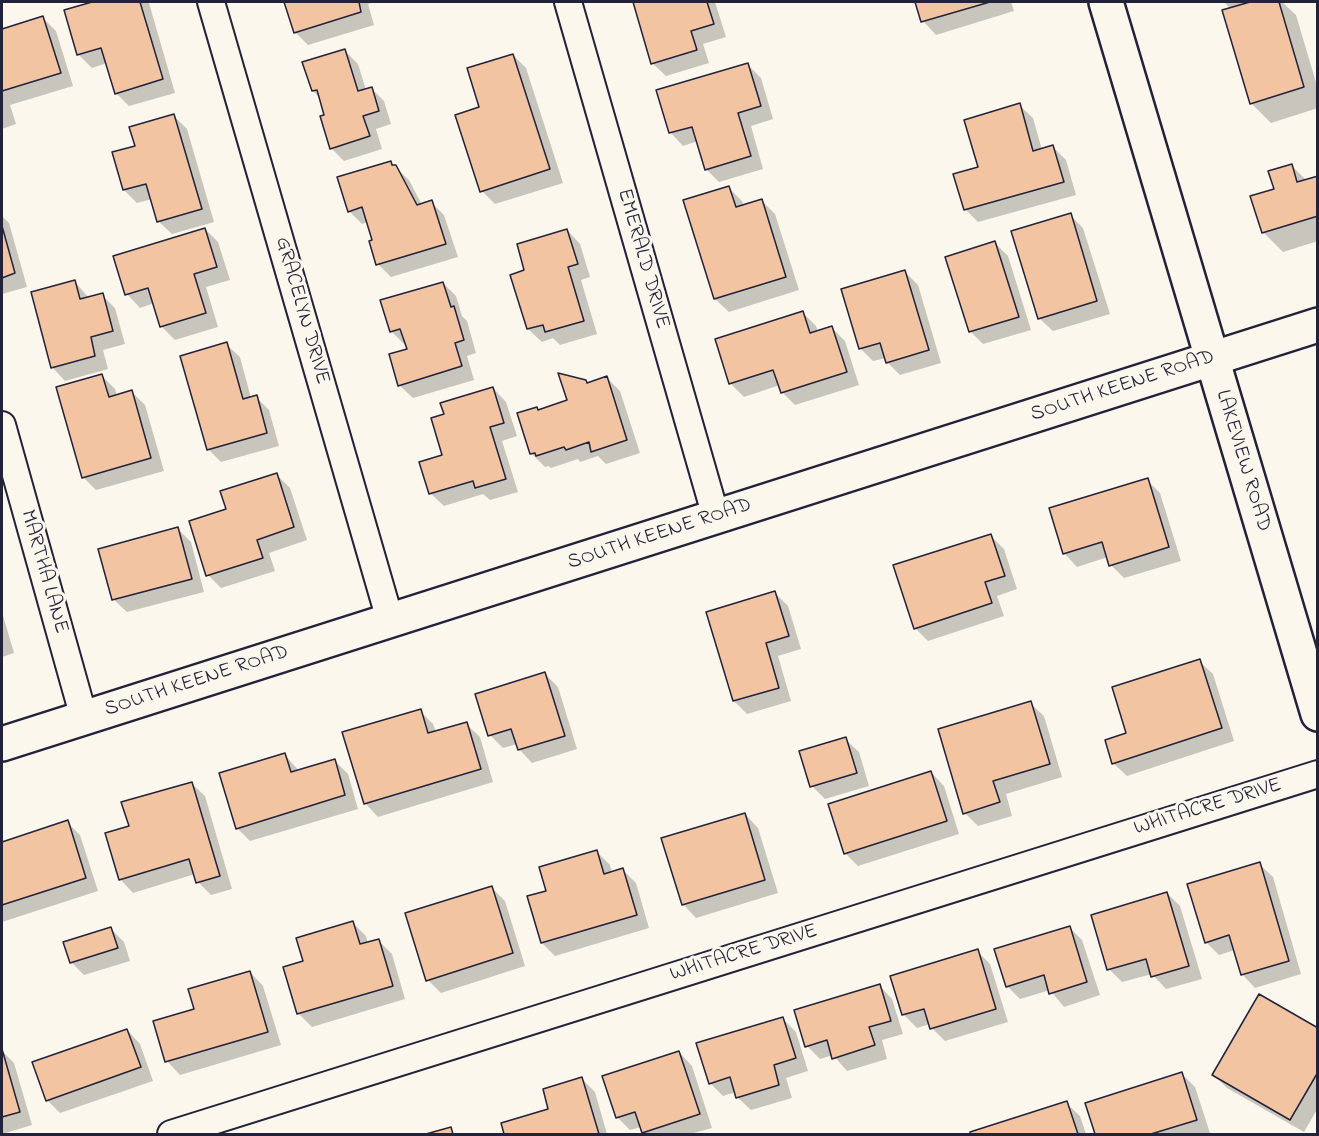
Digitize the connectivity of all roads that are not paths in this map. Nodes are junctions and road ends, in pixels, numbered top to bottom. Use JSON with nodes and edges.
{"nodes":[{"id":1,"x":211,"y":2,"type":"edge"},
{"id":2,"x":568,"y":2,"type":"edge"},
{"id":3,"x":1106,"y":2,"type":"edge"},
{"id":4,"x":1317,"y":325,"type":"edge"},
{"id":5,"x":1211,"y":358,"type":"junction"},
{"id":6,"x":2,"y":425,"type":"edge"},
{"id":7,"x":716,"y":517,"type":"junction"},
{"id":8,"x":390,"y":620,"type":"junction"},
{"id":9,"x":1317,"y":714,"type":"edge"},
{"id":10,"x":84,"y":718,"type":"junction"},
{"id":11,"x":2,"y":744,"type":"edge"},
{"id":12,"x":1317,"y":774,"type":"edge"},
{"id":13,"x":171,"y":1134,"type":"edge"}],
"edges":[{"from":1,"to":8,"type":"street","name":"GRACELYN DRIVE"},
{"from":2,"to":7,"type":"street","name":"EMERALD DRIVE"},
{"from":3,"to":5,"type":"main road","name":"LAKEVIEW ROAD"},
{"from":4,"to":5,"type":"main road","name":"SOUTH KEENE ROAD"},
{"from":5,"to":7,"type":"main road","name":"SOUTH KEENE ROAD"},
{"from":5,"to":9,"type":"main road","name":"LAKEVIEW ROAD"},
{"from":6,"to":10,"type":"street","name":"MARTHA LANE"},
{"from":7,"to":8,"type":"main road","name":"SOUTH KEENE ROAD"},
{"from":8,"to":10,"type":"main road","name":"SOUTH KEENE ROAD"},
{"from":10,"to":11,"type":"main road","name":"SOUTH KEENE ROAD"},
{"from":12,"to":13,"type":"street","name":"WHITACRE DRIVE"}]}
